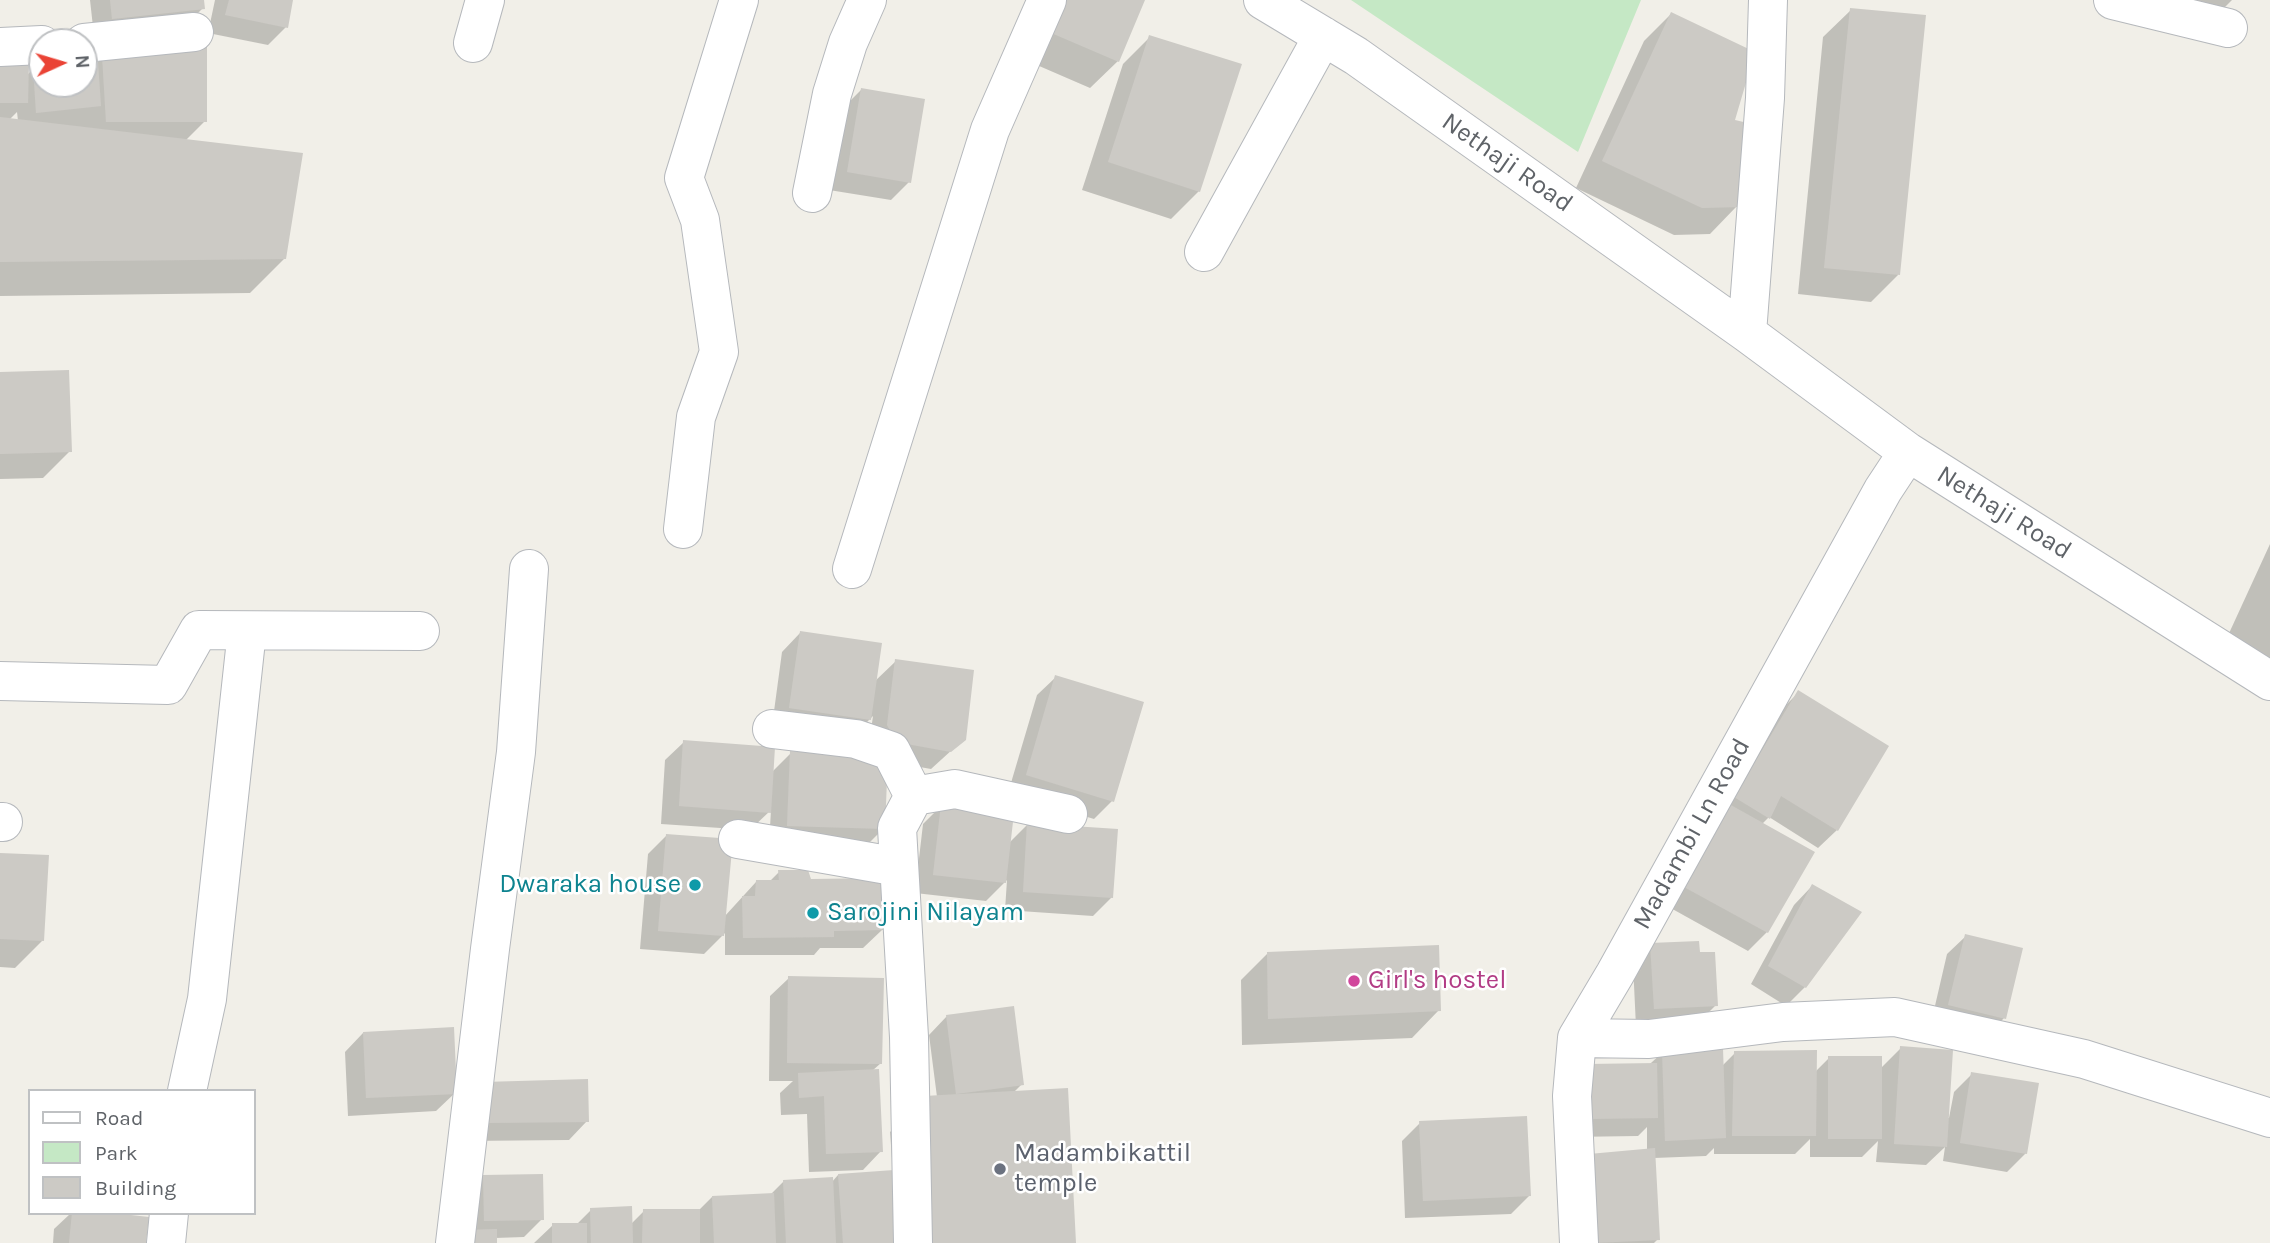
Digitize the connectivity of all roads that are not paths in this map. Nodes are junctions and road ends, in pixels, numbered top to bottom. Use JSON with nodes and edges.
{"nodes":[{"id":1,"x":485,"y":0,"type":"edge"},
{"id":2,"x":739,"y":0,"type":"edge"},
{"id":3,"x":867,"y":0,"type":"edge"},
{"id":4,"x":1047,"y":0,"type":"edge"},
{"id":5,"x":1263,"y":0,"type":"edge"},
{"id":6,"x":1768,"y":0,"type":"edge"},
{"id":7,"x":2113,"y":0,"type":"edge"},
{"id":8,"x":2228,"y":28,"type":"dead end"},
{"id":9,"x":194,"y":32,"type":"dead end"},
{"id":10,"x":1323,"y":36,"type":"junction"},
{"id":11,"x":98,"y":42,"type":"edge"},
{"id":12,"x":473,"y":43,"type":"dead end"},
{"id":13,"x":28,"y":46,"type":"edge"},
{"id":14,"x":0,"y":47,"type":"edge"},
{"id":15,"x":812,"y":193,"type":"dead end"},
{"id":16,"x":1204,"y":252,"type":"dead end"},
{"id":17,"x":1747,"y":333,"type":"junction"},
{"id":18,"x":1908,"y":452,"type":"junction"},
{"id":19,"x":683,"y":529,"type":"dead end"},
{"id":20,"x":529,"y":569,"type":"dead end"},
{"id":21,"x":852,"y":569,"type":"dead end"},
{"id":22,"x":247,"y":631,"type":"junction"},
{"id":23,"x":420,"y":631,"type":"dead end"},
{"id":24,"x":0,"y":681,"type":"edge"},
{"id":25,"x":2270,"y":681,"type":"edge"},
{"id":26,"x":772,"y":729,"type":"dead end"},
{"id":27,"x":914,"y":796,"type":"junction"},
{"id":28,"x":1068,"y":814,"type":"dead end"},
{"id":29,"x":738,"y":839,"type":"dead end"},
{"id":30,"x":899,"y":867,"type":"junction"},
{"id":31,"x":1577,"y":1038,"type":"junction"},
{"id":32,"x":187,"y":1089,"type":"edge"},
{"id":33,"x":2270,"y":1118,"type":"edge"},
{"id":34,"x":169,"y":1215,"type":"edge"},
{"id":35,"x":166,"y":1243,"type":"edge"},
{"id":36,"x":455,"y":1243,"type":"edge"},
{"id":37,"x":913,"y":1243,"type":"edge"},
{"id":38,"x":1579,"y":1243,"type":"edge"}],
"edges":[{"from":1,"to":12,"type":"street"},
{"from":2,"to":19,"type":"street"},
{"from":3,"to":15,"type":"street"},
{"from":4,"to":21,"type":"street"},
{"from":5,"to":10,"type":"street","name":"Nethaji Road"},
{"from":6,"to":17,"type":"street"},
{"from":7,"to":8,"type":"street"},
{"from":9,"to":11,"type":"street"},
{"from":10,"to":16,"type":"street"},
{"from":10,"to":17,"type":"street","name":"Nethaji Road"},
{"from":13,"to":14,"type":"street"},
{"from":17,"to":18,"type":"street","name":"Nethaji Road"},
{"from":18,"to":25,"type":"street","name":"Nethaji Road"},
{"from":18,"to":31,"type":"street","name":"Madambi Ln Road"},
{"from":20,"to":36,"type":"street"},
{"from":22,"to":23,"type":"street"},
{"from":22,"to":24,"type":"street"},
{"from":22,"to":32,"type":"street"},
{"from":26,"to":27,"type":"street"},
{"from":27,"to":28,"type":"street"},
{"from":27,"to":30,"type":"street"},
{"from":29,"to":30,"type":"street"},
{"from":30,"to":37,"type":"street"},
{"from":31,"to":33,"type":"street"},
{"from":31,"to":38,"type":"street","name":"Madambi Ln Road"},
{"from":34,"to":35,"type":"street"}]}
